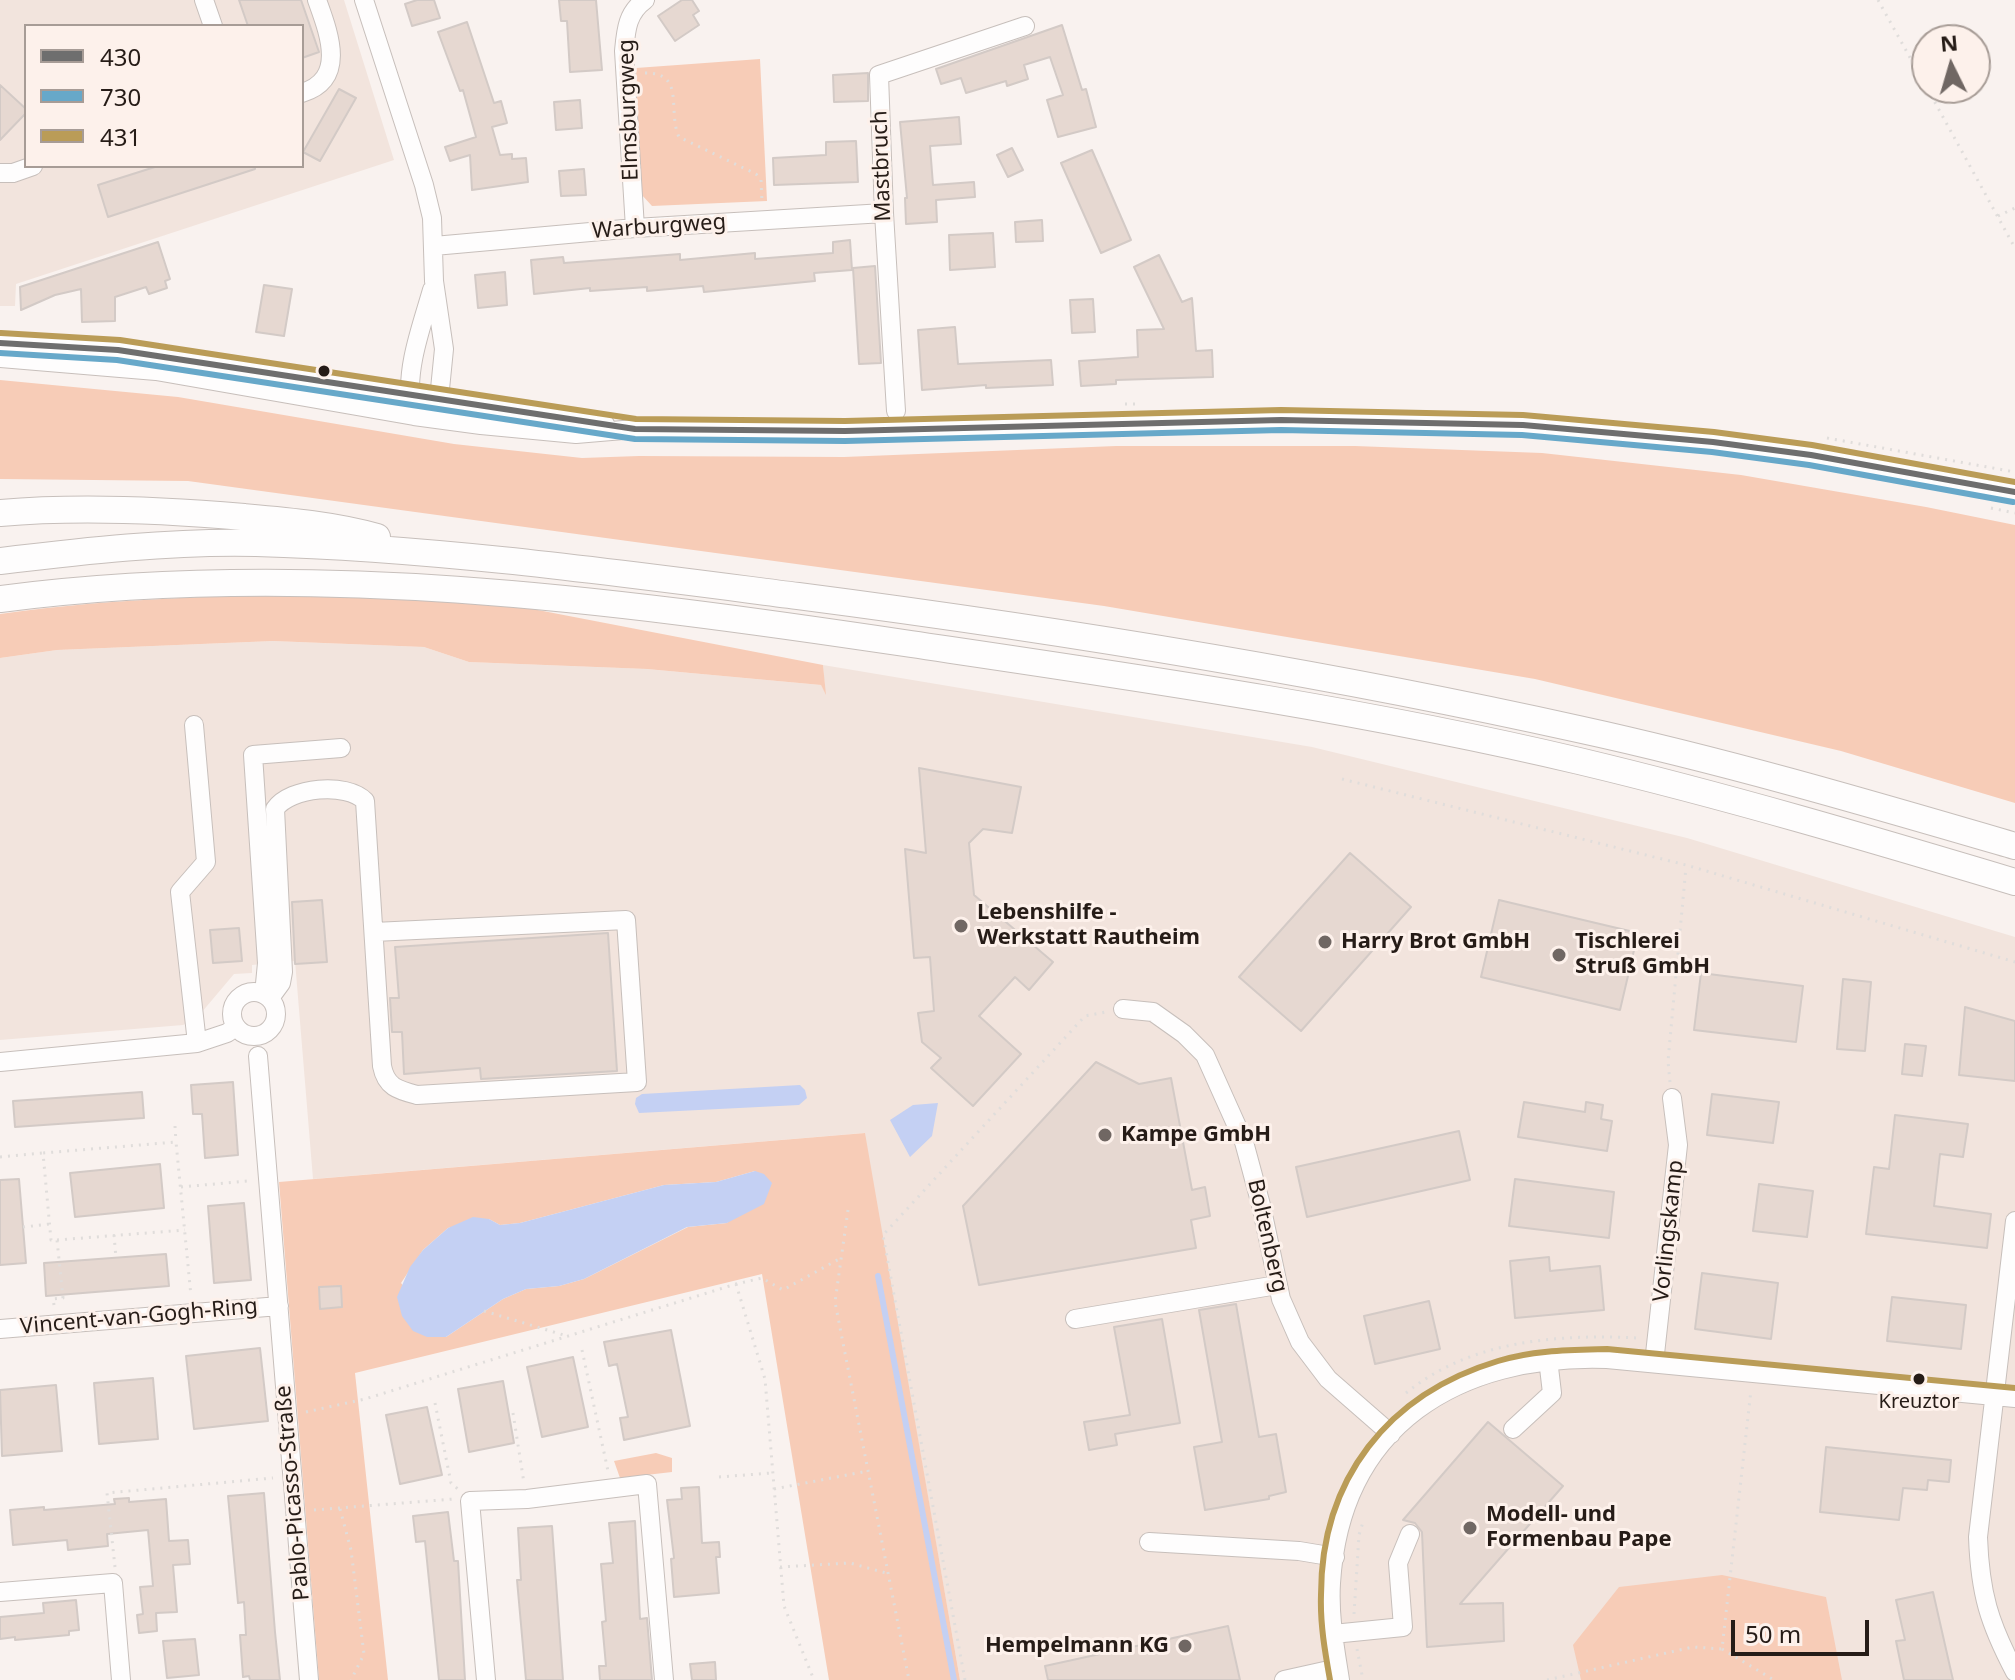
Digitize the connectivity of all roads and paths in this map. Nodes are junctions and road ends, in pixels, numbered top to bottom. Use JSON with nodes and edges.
{"nodes":[{"id":1,"x":204,"y":0,"type":"edge"},
{"id":2,"x":317,"y":0,"type":"edge"},
{"id":3,"x":364,"y":0,"type":"edge"},
{"id":4,"x":645,"y":0,"type":"edge"},
{"id":5,"x":1878,"y":0,"type":"edge"},
{"id":6,"x":212,"y":24,"type":"edge"},
{"id":7,"x":1025,"y":26,"type":"dead end"},
{"id":8,"x":1911,"y":59,"type":"edge"},
{"id":9,"x":625,"y":74,"type":"junction"},
{"id":10,"x":304,"y":92,"type":"edge"},
{"id":11,"x":1936,"y":104,"type":"edge"},
{"id":12,"x":27,"y":168,"type":"edge"},
{"id":13,"x":0,"y":173,"type":"edge"},
{"id":14,"x":2015,"y":208,"type":"edge"},
{"id":15,"x":884,"y":213,"type":"junction"},
{"id":16,"x":1998,"y":216,"type":"junction"},
{"id":17,"x":763,"y":220,"type":"junction"},
{"id":18,"x":635,"y":228,"type":"junction"},
{"id":19,"x":434,"y":246,"type":"junction"},
{"id":20,"x":2015,"y":248,"type":"edge"},
{"id":21,"x":434,"y":281,"type":"junction"},
{"id":22,"x":0,"y":343,"type":"edge"},
{"id":23,"x":0,"y":358,"type":"edge"},
{"id":24,"x":409,"y":395,"type":"junction"},
{"id":25,"x":439,"y":399,"type":"junction"},
{"id":26,"x":896,"y":411,"type":"dead end"},
{"id":27,"x":414,"y":416,"type":"junction"},
{"id":28,"x":635,"y":429,"type":"junction"},
{"id":29,"x":2015,"y":492,"type":"edge"},
{"id":30,"x":1988,"y":507,"type":"dead end"},
{"id":31,"x":0,"y":513,"type":"edge"},
{"id":32,"x":2015,"y":513,"type":"edge"},
{"id":33,"x":435,"y":554,"type":"junction"},
{"id":34,"x":0,"y":561,"type":"edge"},
{"id":35,"x":0,"y":599,"type":"edge"},
{"id":36,"x":194,"y":725,"type":"dead end"},
{"id":37,"x":341,"y":748,"type":"dead end"},
{"id":38,"x":1342,"y":779,"type":"dead end"},
{"id":39,"x":2015,"y":846,"type":"edge"},
{"id":40,"x":1686,"y":865,"type":"junction"},
{"id":41,"x":2015,"y":882,"type":"edge"},
{"id":42,"x":374,"y":932,"type":"junction"},
{"id":43,"x":2015,"y":962,"type":"edge"},
{"id":44,"x":267,"y":996,"type":"junction"},
{"id":45,"x":1123,"y":1009,"type":"joint"},
{"id":46,"x":236,"y":1027,"type":"junction"},
{"id":47,"x":197,"y":1043,"type":"junction"},
{"id":48,"x":258,"y":1056,"type":"dead end"},
{"id":49,"x":0,"y":1062,"type":"edge"},
{"id":50,"x":1672,"y":1098,"type":"joint"},
{"id":51,"x":175,"y":1126,"type":"dead end"},
{"id":52,"x":176,"y":1142,"type":"junction"},
{"id":53,"x":43,"y":1153,"type":"junction"},
{"id":54,"x":0,"y":1157,"type":"edge"},
{"id":55,"x":268,"y":1180,"type":"junction"},
{"id":56,"x":181,"y":1187,"type":"junction"},
{"id":57,"x":848,"y":1210,"type":"dead end"},
{"id":58,"x":2015,"y":1221,"type":"edge"},
{"id":59,"x":50,"y":1224,"type":"junction"},
{"id":60,"x":23,"y":1227,"type":"dead end"},
{"id":61,"x":185,"y":1230,"type":"junction"},
{"id":62,"x":114,"y":1235,"type":"junction"},
{"id":63,"x":57,"y":1240,"type":"junction"},
{"id":64,"x":116,"y":1258,"type":"dead end"},
{"id":65,"x":841,"y":1258,"type":"junction"},
{"id":66,"x":736,"y":1284,"type":"junction"},
{"id":67,"x":1277,"y":1285,"type":"junction"},
{"id":68,"x":279,"y":1306,"type":"junction"},
{"id":69,"x":484,"y":1311,"type":"dead end"},
{"id":70,"x":193,"y":1313,"type":"junction"},
{"id":71,"x":1075,"y":1319,"type":"dead end"},
{"id":72,"x":56,"y":1324,"type":"junction"},
{"id":73,"x":0,"y":1329,"type":"edge"},
{"id":74,"x":567,"y":1336,"type":"junction"},
{"id":75,"x":582,"y":1350,"type":"dead end"},
{"id":76,"x":1548,"y":1359,"type":"junction"},
{"id":77,"x":1654,"y":1363,"type":"junction"},
{"id":78,"x":1753,"y":1373,"type":"junction"},
{"id":79,"x":1993,"y":1396,"type":"junction"},
{"id":80,"x":2015,"y":1398,"type":"edge"},
{"id":81,"x":435,"y":1403,"type":"dead end"},
{"id":82,"x":513,"y":1413,"type":"dead end"},
{"id":83,"x":286,"y":1415,"type":"junction"},
{"id":84,"x":1513,"y":1429,"type":"dead end"},
{"id":85,"x":1391,"y":1434,"type":"junction"},
{"id":86,"x":868,"y":1471,"type":"junction"},
{"id":87,"x":608,"y":1472,"type":"dead end"},
{"id":88,"x":773,"y":1473,"type":"junction"},
{"id":89,"x":293,"y":1476,"type":"junction"},
{"id":90,"x":719,"y":1477,"type":"dead end"},
{"id":91,"x":774,"y":1489,"type":"junction"},
{"id":92,"x":527,"y":1499,"type":"junction"},
{"id":93,"x":470,"y":1501,"type":"junction"},
{"id":94,"x":340,"y":1509,"type":"junction"},
{"id":95,"x":295,"y":1511,"type":"junction"},
{"id":96,"x":1367,"y":1511,"type":"dead end"},
{"id":97,"x":1410,"y":1534,"type":"dead end"},
{"id":98,"x":1149,"y":1542,"type":"dead end"},
{"id":99,"x":1335,"y":1557,"type":"junction"},
{"id":100,"x":780,"y":1567,"type":"junction"},
{"id":101,"x":888,"y":1573,"type":"junction"},
{"id":102,"x":113,"y":1583,"type":"junction"},
{"id":103,"x":0,"y":1592,"type":"edge"},
{"id":104,"x":1356,"y":1632,"type":"junction"},
{"id":105,"x":1333,"y":1634,"type":"junction"},
{"id":106,"x":1722,"y":1649,"type":"junction"},
{"id":107,"x":2015,"y":1672,"type":"edge"},
{"id":108,"x":1339,"y":1674,"type":"edge"},
{"id":109,"x":121,"y":1680,"type":"edge"},
{"id":110,"x":309,"y":1680,"type":"edge"},
{"id":111,"x":351,"y":1680,"type":"edge"},
{"id":112,"x":486,"y":1680,"type":"edge"},
{"id":113,"x":664,"y":1680,"type":"edge"},
{"id":114,"x":814,"y":1680,"type":"edge"},
{"id":115,"x":909,"y":1680,"type":"edge"},
{"id":116,"x":965,"y":1680,"type":"edge"},
{"id":117,"x":1284,"y":1680,"type":"edge"},
{"id":118,"x":1363,"y":1680,"type":"edge"},
{"id":119,"x":1547,"y":1680,"type":"edge"},
{"id":120,"x":1774,"y":1680,"type":"edge"}],
"edges":[{"from":1,"to":6,"type":"street"},
{"from":2,"to":10,"type":"street"},
{"from":3,"to":19,"type":"street"},
{"from":4,"to":9,"type":"street","name":"Elmsburgweg"},
{"from":5,"to":8,"type":"path"},
{"from":7,"to":15,"type":"street","name":"Mastbruch"},
{"from":9,"to":17,"type":"path"},
{"from":9,"to":18,"type":"street","name":"Elmsburgweg"},
{"from":11,"to":16,"type":"path"},
{"from":12,"to":13,"type":"street"},
{"from":14,"to":16,"type":"path"},
{"from":15,"to":17,"type":"street","name":"Warburgweg"},
{"from":15,"to":26,"type":"street","name":"Mastbruch"},
{"from":16,"to":20,"type":"path"},
{"from":17,"to":18,"type":"street","name":"Warburgweg"},
{"from":18,"to":19,"type":"street","name":"Warburgweg"},
{"from":19,"to":21,"type":"street"},
{"from":21,"to":24,"type":"street"},
{"from":21,"to":25,"type":"street"},
{"from":22,"to":24,"type":"street"},
{"from":23,"to":27,"type":"street"},
{"from":24,"to":25,"type":"street"},
{"from":24,"to":27,"type":"street"},
{"from":25,"to":27,"type":"street"},
{"from":25,"to":28,"type":"street"},
{"from":27,"to":28,"type":"street"},
{"from":28,"to":29,"type":"street"},
{"from":30,"to":32,"type":"path"},
{"from":31,"to":33,"type":"highway"},
{"from":33,"to":34,"type":"highway"},
{"from":33,"to":39,"type":"highway"},
{"from":35,"to":41,"type":"highway"},
{"from":36,"to":47,"type":"street"},
{"from":37,"to":44,"type":"street"},
{"from":38,"to":40,"type":"path"},
{"from":40,"to":43,"type":"path"},
{"from":40,"to":50,"type":"path"},
{"from":42,"to":42,"type":"street"},
{"from":42,"to":44,"type":"street"},
{"from":44,"to":46,"type":"street"},
{"from":44,"to":46,"type":"street"},
{"from":45,"to":67,"type":"street","name":"Boltenberg"},
{"from":45,"to":116,"type":"path"},
{"from":46,"to":47,"type":"street"},
{"from":47,"to":49,"type":"street"},
{"from":48,"to":55,"type":"street","name":"Pablo-Picasso-Straße"},
{"from":50,"to":77,"type":"street","name":"Vorlingskamp"},
{"from":51,"to":52,"type":"path"},
{"from":52,"to":53,"type":"path"},
{"from":52,"to":56,"type":"path"},
{"from":53,"to":54,"type":"path"},
{"from":53,"to":59,"type":"path"},
{"from":55,"to":56,"type":"path"},
{"from":55,"to":68,"type":"street","name":"Pablo-Picasso-Straße"},
{"from":56,"to":61,"type":"path"},
{"from":57,"to":65,"type":"path"},
{"from":58,"to":79,"type":"street"},
{"from":59,"to":60,"type":"path"},
{"from":59,"to":63,"type":"path"},
{"from":61,"to":62,"type":"path"},
{"from":61,"to":70,"type":"path"},
{"from":62,"to":63,"type":"path"},
{"from":62,"to":64,"type":"path"},
{"from":63,"to":72,"type":"path"},
{"from":65,"to":66,"type":"path"},
{"from":65,"to":86,"type":"path"},
{"from":66,"to":74,"type":"path"},
{"from":66,"to":88,"type":"path"},
{"from":67,"to":71,"type":"street"},
{"from":67,"to":85,"type":"street","name":"Boltenberg"},
{"from":68,"to":70,"type":"street","name":"Vincent-van-Gogh-Ring"},
{"from":68,"to":83,"type":"street","name":"Pablo-Picasso-Straße"},
{"from":69,"to":74,"type":"path"},
{"from":70,"to":72,"type":"street","name":"Vincent-van-Gogh-Ring"},
{"from":72,"to":73,"type":"street","name":"Vincent-van-Gogh-Ring"},
{"from":74,"to":83,"type":"path"},
{"from":75,"to":87,"type":"path"},
{"from":76,"to":77,"type":"street"},
{"from":76,"to":84,"type":"street"},
{"from":76,"to":85,"type":"street"},
{"from":77,"to":78,"type":"street"},
{"from":78,"to":79,"type":"street"},
{"from":78,"to":106,"type":"path"},
{"from":79,"to":80,"type":"street"},
{"from":79,"to":107,"type":"street"},
{"from":81,"to":93,"type":"path"},
{"from":82,"to":92,"type":"path"},
{"from":83,"to":89,"type":"street","name":"Pablo-Picasso-Straße"},
{"from":85,"to":99,"type":"street"},
{"from":86,"to":91,"type":"path"},
{"from":86,"to":101,"type":"path"},
{"from":88,"to":90,"type":"path"},
{"from":88,"to":91,"type":"path"},
{"from":89,"to":95,"type":"street","name":"Pablo-Picasso-Straße"},
{"from":89,"to":102,"type":"path"},
{"from":91,"to":100,"type":"path"},
{"from":92,"to":93,"type":"street"},
{"from":92,"to":113,"type":"street"},
{"from":93,"to":94,"type":"path"},
{"from":93,"to":112,"type":"street"},
{"from":94,"to":95,"type":"path"},
{"from":94,"to":111,"type":"path"},
{"from":95,"to":110,"type":"street","name":"Pablo-Picasso-Straße"},
{"from":96,"to":104,"type":"path"},
{"from":97,"to":104,"type":"street"},
{"from":98,"to":99,"type":"street"},
{"from":99,"to":105,"type":"street"},
{"from":100,"to":101,"type":"path"},
{"from":100,"to":114,"type":"path"},
{"from":101,"to":115,"type":"path"},
{"from":102,"to":103,"type":"street"},
{"from":102,"to":109,"type":"street"},
{"from":104,"to":105,"type":"street"},
{"from":104,"to":118,"type":"path"},
{"from":105,"to":108,"type":"street"},
{"from":106,"to":119,"type":"path"},
{"from":106,"to":120,"type":"path"},
{"from":108,"to":117,"type":"street"}]}
